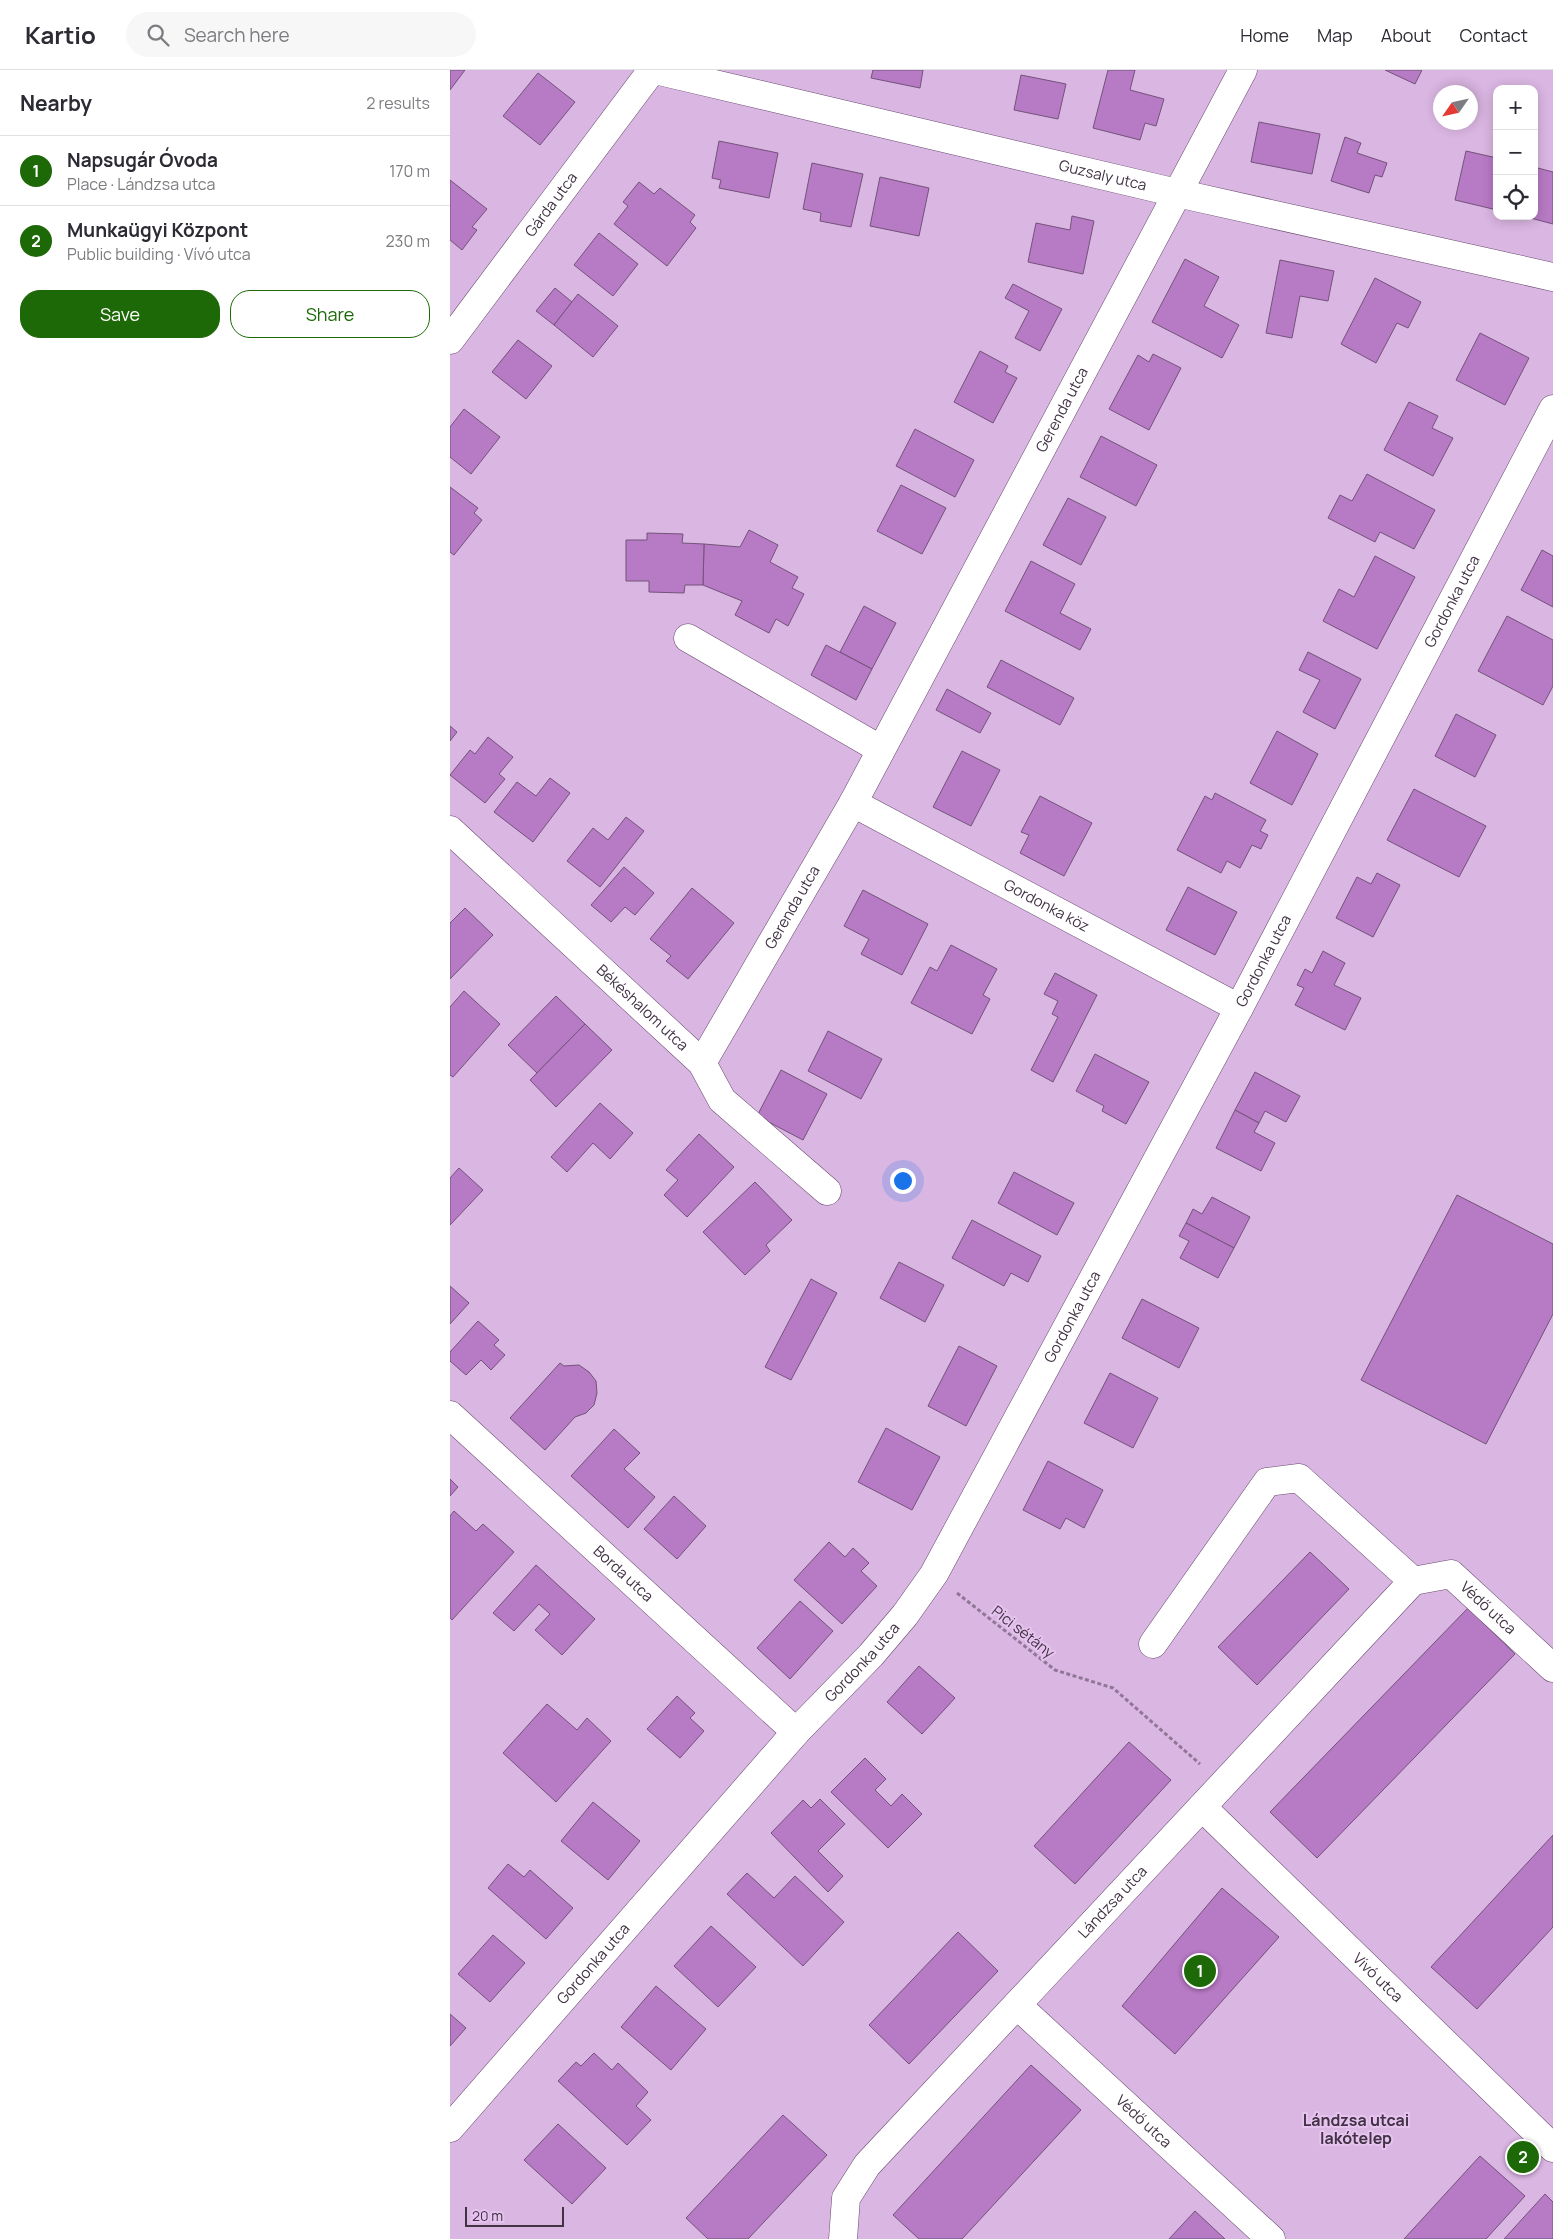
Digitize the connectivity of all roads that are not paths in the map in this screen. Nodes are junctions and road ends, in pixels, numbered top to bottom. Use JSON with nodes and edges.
{"nodes":[{"id":1,"x":653,"y":70,"type":"edge"},
{"id":2,"x":1243,"y":70,"type":"edge"},
{"id":3,"x":1177,"y":193,"type":"junction"},
{"id":4,"x":1553,"y":277,"type":"edge"},
{"id":5,"x":450,"y":340,"type":"edge"},
{"id":6,"x":1553,"y":409,"type":"edge"},
{"id":7,"x":688,"y":638,"type":"dead end"},
{"id":8,"x":880,"y":750,"type":"junction"},
{"id":9,"x":853,"y":803,"type":"junction"},
{"id":10,"x":450,"y":830,"type":"edge"},
{"id":11,"x":1239,"y":1008,"type":"junction"},
{"id":12,"x":702,"y":1062,"type":"junction"},
{"id":13,"x":827,"y":1191,"type":"dead end"},
{"id":14,"x":450,"y":1415,"type":"edge"},
{"id":15,"x":1413,"y":1581,"type":"junction"},
{"id":16,"x":1153,"y":1644,"type":"dead end"},
{"id":17,"x":1553,"y":1668,"type":"edge"},
{"id":18,"x":796,"y":1732,"type":"junction"},
{"id":19,"x":1202,"y":1807,"type":"junction"},
{"id":20,"x":1017,"y":2005,"type":"junction"},
{"id":21,"x":450,"y":2128,"type":"edge"},
{"id":22,"x":1553,"y":2148,"type":"edge"},
{"id":23,"x":843,"y":2239,"type":"edge"},
{"id":24,"x":1271,"y":2239,"type":"edge"}],
"edges":[{"from":1,"to":3,"type":"street","name":"Guzsaly utca"},
{"from":1,"to":5,"type":"street","name":"Gárda utca"},
{"from":2,"to":3,"type":"street","name":"Gerenda utca"},
{"from":3,"to":4,"type":"street","name":"Guzsaly utca"},
{"from":3,"to":8,"type":"street","name":"Gerenda utca"},
{"from":6,"to":11,"type":"street","name":"Gordonka utca"},
{"from":7,"to":8,"type":"street"},
{"from":8,"to":9,"type":"street","name":"Gerenda utca"},
{"from":9,"to":11,"type":"street","name":"Gordonka köz"},
{"from":9,"to":12,"type":"street","name":"Gerenda utca"},
{"from":10,"to":12,"type":"street","name":"Békéshalom utca"},
{"from":11,"to":18,"type":"street","name":"Gordonka utca"},
{"from":12,"to":13,"type":"street","name":"Békéshalom utca"},
{"from":14,"to":18,"type":"street","name":"Borda utca"},
{"from":15,"to":16,"type":"street"},
{"from":15,"to":17,"type":"street","name":"Védő utca"},
{"from":15,"to":19,"type":"street","name":"Lándzsa utca"},
{"from":18,"to":21,"type":"street","name":"Gordonka utca"},
{"from":19,"to":20,"type":"street","name":"Lándzsa utca"},
{"from":19,"to":22,"type":"street","name":"Vívó utca"},
{"from":20,"to":23,"type":"street","name":"Lándzsa utca"},
{"from":20,"to":24,"type":"street","name":"Védő utca"}]}
